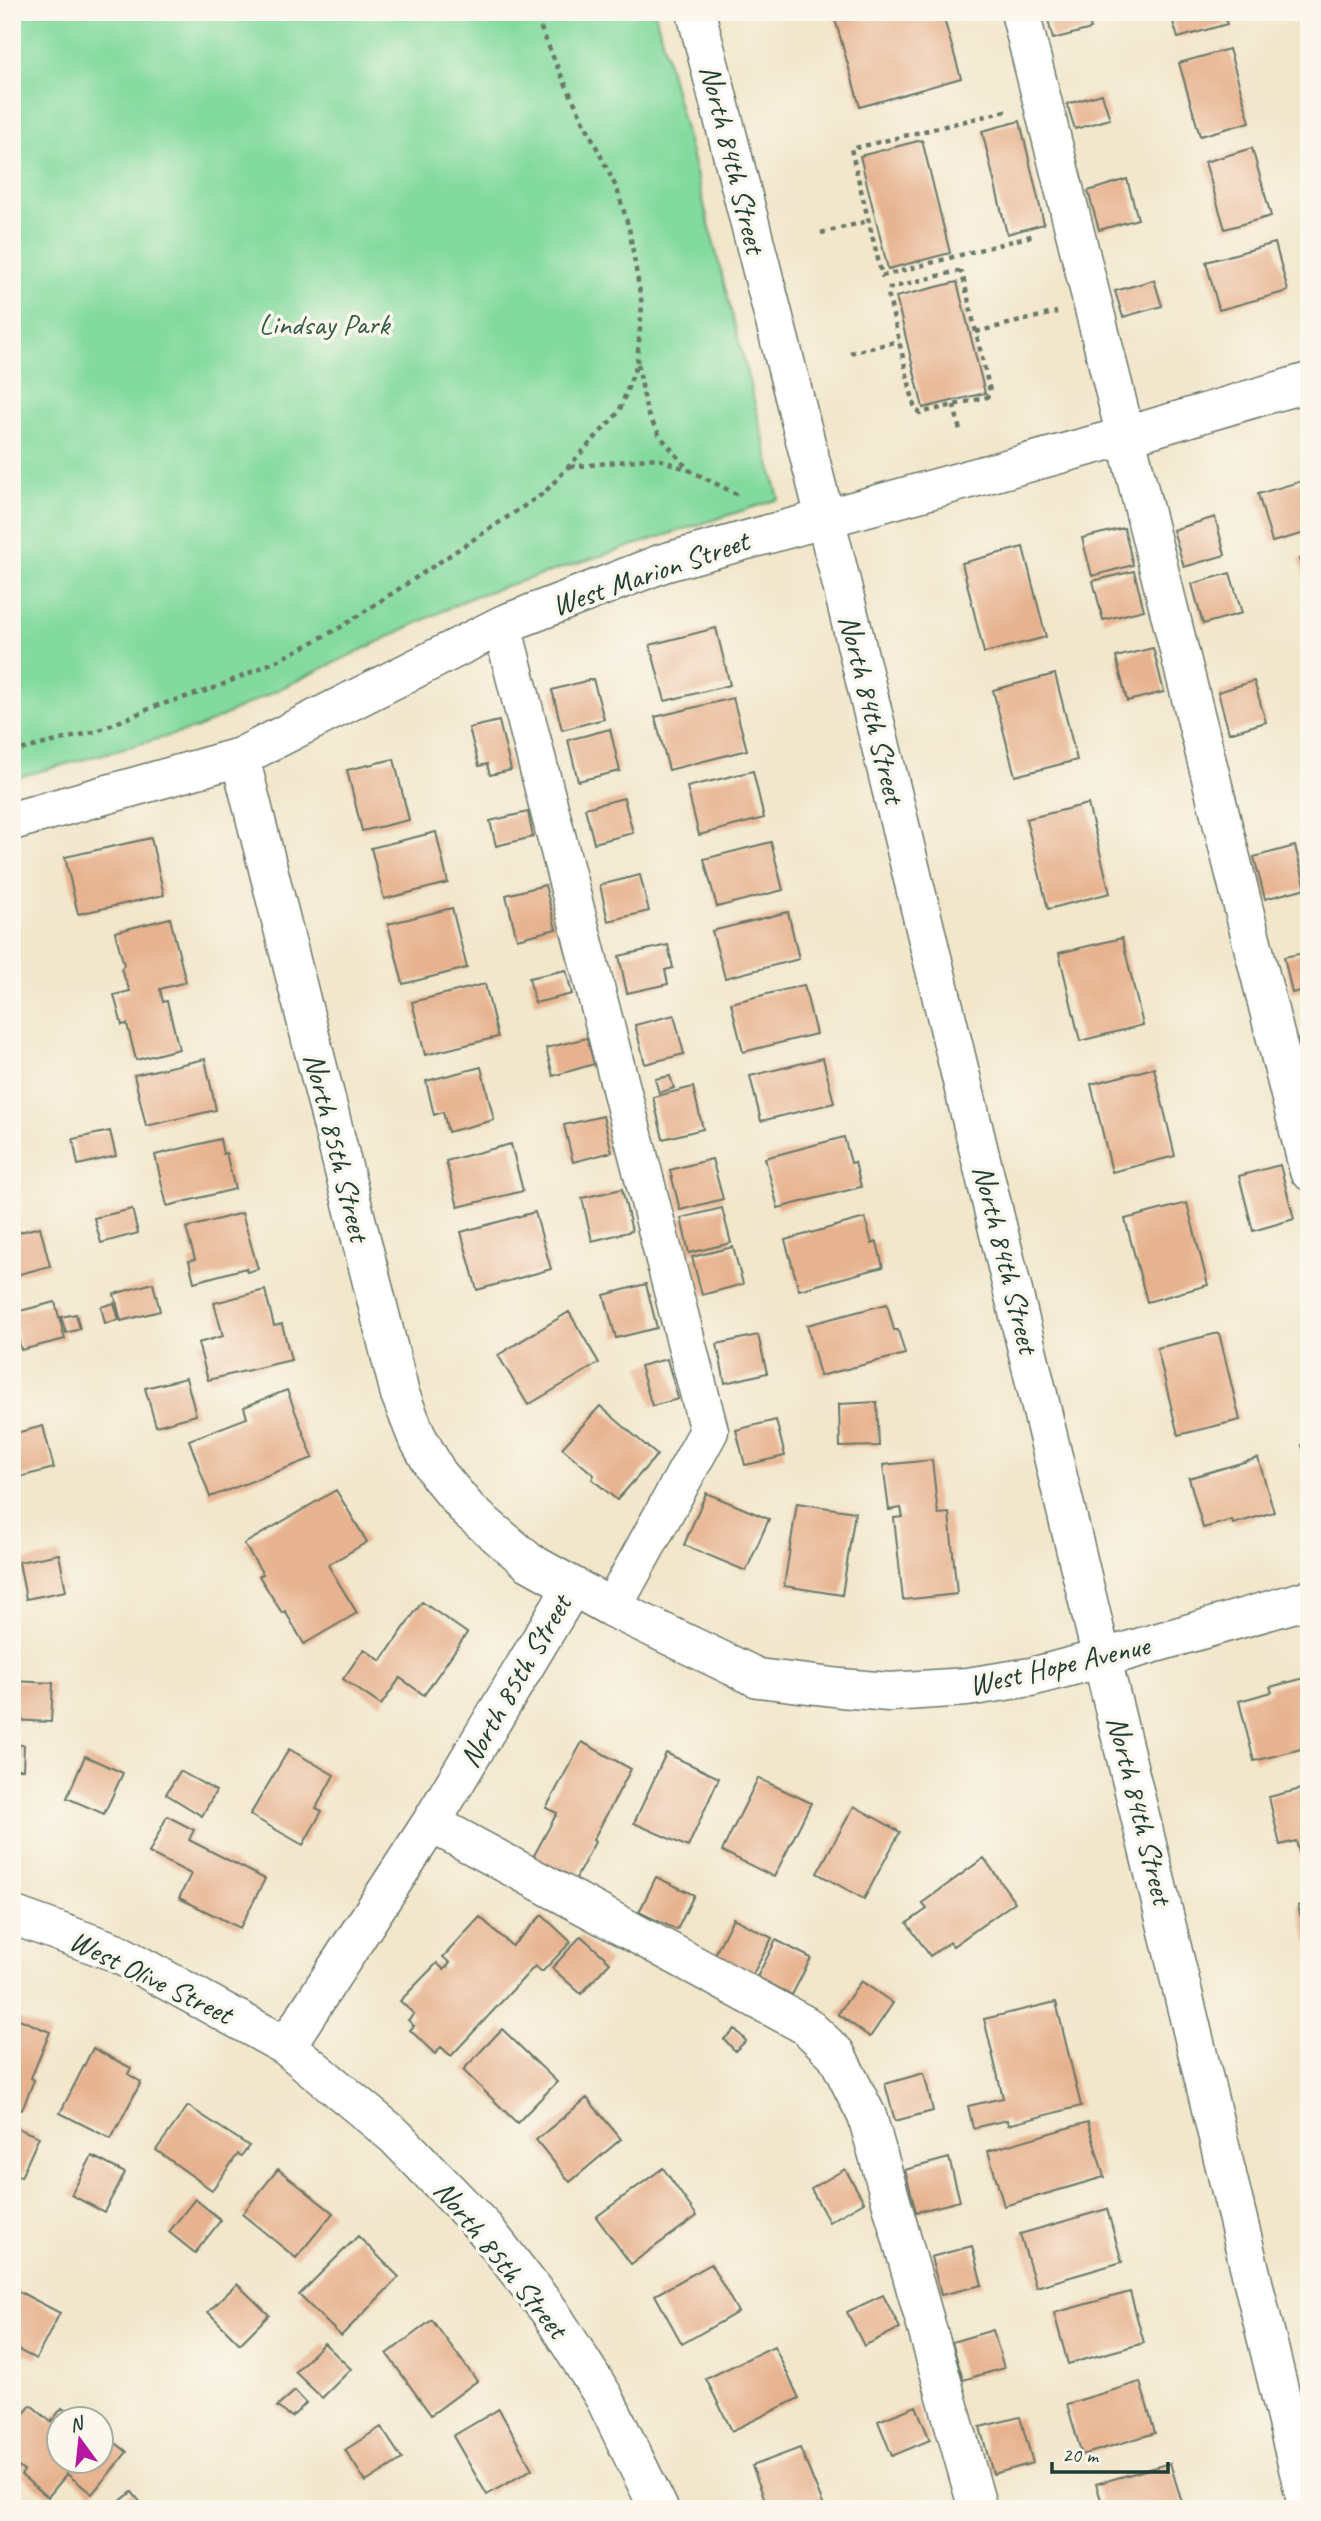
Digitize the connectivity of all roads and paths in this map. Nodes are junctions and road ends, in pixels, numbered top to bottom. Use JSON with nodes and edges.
{"nodes":[{"id":1,"x":534,"y":12,"type":"edge"},
{"id":2,"x":695,"y":12,"type":"edge"},
{"id":3,"x":1020,"y":12,"type":"edge"},
{"id":4,"x":1042,"y":102,"type":"junction"},
{"id":5,"x":868,"y":221,"type":"junction"},
{"id":6,"x":1073,"y":225,"type":"junction"},
{"id":7,"x":821,"y":233,"type":"dead end"},
{"id":8,"x":1093,"y":304,"type":"junction"},
{"id":9,"x":976,"y":332,"type":"junction"},
{"id":10,"x":899,"y":341,"type":"junction"},
{"id":11,"x":850,"y":353,"type":"dead end"},
{"id":12,"x":638,"y":363,"type":"junction"},
{"id":13,"x":1309,"y":382,"type":"edge"},
{"id":14,"x":954,"y":405,"type":"junction"},
{"id":15,"x":960,"y":431,"type":"dead end"},
{"id":16,"x":1126,"y":436,"type":"junction"},
{"id":17,"x":569,"y":467,"type":"junction"},
{"id":18,"x":689,"y":470,"type":"junction"},
{"id":19,"x":738,"y":495,"type":"dead end"},
{"id":20,"x":825,"y":518,"type":"junction"},
{"id":21,"x":502,"y":625,"type":"junction"},
{"id":22,"x":12,"y":752,"type":"edge"},
{"id":23,"x":240,"y":757,"type":"junction"},
{"id":24,"x":12,"y":821,"type":"edge"},
{"id":25,"x":1309,"y":1171,"type":"edge"},
{"id":26,"x":572,"y":1587,"type":"junction"},
{"id":27,"x":1309,"y":1599,"type":"edge"},
{"id":28,"x":612,"y":1608,"type":"junction"},
{"id":29,"x":1103,"y":1658,"type":"junction"},
{"id":30,"x":431,"y":1823,"type":"junction"},
{"id":31,"x":12,"y":1915,"type":"edge"},
{"id":32,"x":286,"y":2046,"type":"junction"},
{"id":33,"x":659,"y":2509,"type":"edge"},
{"id":34,"x":978,"y":2509,"type":"edge"},
{"id":35,"x":1308,"y":2509,"type":"edge"}],
"edges":[{"from":1,"to":12,"type":"path"},
{"from":2,"to":20,"type":"street","name":"North 84th Street"},
{"from":3,"to":4,"type":"street"},
{"from":4,"to":5,"type":"path"},
{"from":4,"to":6,"type":"street"},
{"from":5,"to":6,"type":"path"},
{"from":5,"to":7,"type":"path"},
{"from":6,"to":8,"type":"street"},
{"from":8,"to":9,"type":"path"},
{"from":8,"to":16,"type":"street"},
{"from":9,"to":10,"type":"path"},
{"from":9,"to":14,"type":"path"},
{"from":10,"to":11,"type":"path"},
{"from":10,"to":14,"type":"path"},
{"from":12,"to":17,"type":"path"},
{"from":12,"to":18,"type":"path"},
{"from":13,"to":16,"type":"street","name":"West Marion Street"},
{"from":14,"to":15,"type":"path"},
{"from":16,"to":20,"type":"street","name":"West Marion Street"},
{"from":16,"to":25,"type":"street"},
{"from":17,"to":18,"type":"path"},
{"from":17,"to":22,"type":"path"},
{"from":18,"to":19,"type":"path"},
{"from":20,"to":21,"type":"street","name":"West Marion Street"},
{"from":20,"to":29,"type":"street","name":"North 84th Street"},
{"from":21,"to":23,"type":"street","name":"West Marion Street"},
{"from":21,"to":28,"type":"street"},
{"from":23,"to":24,"type":"street","name":"West Marion Street"},
{"from":23,"to":26,"type":"street","name":"North 85th Street"},
{"from":26,"to":28,"type":"street","name":"West Hope Avenue"},
{"from":26,"to":30,"type":"street","name":"North 85th Street"},
{"from":27,"to":29,"type":"street","name":"West Hope Avenue"},
{"from":28,"to":29,"type":"street","name":"West Hope Avenue"},
{"from":29,"to":35,"type":"street","name":"North 84th Street"},
{"from":30,"to":32,"type":"street","name":"North 85th Street"},
{"from":30,"to":34,"type":"street"},
{"from":31,"to":32,"type":"street","name":"West Olive Street"},
{"from":32,"to":33,"type":"street","name":"North 85th Street"}]}
